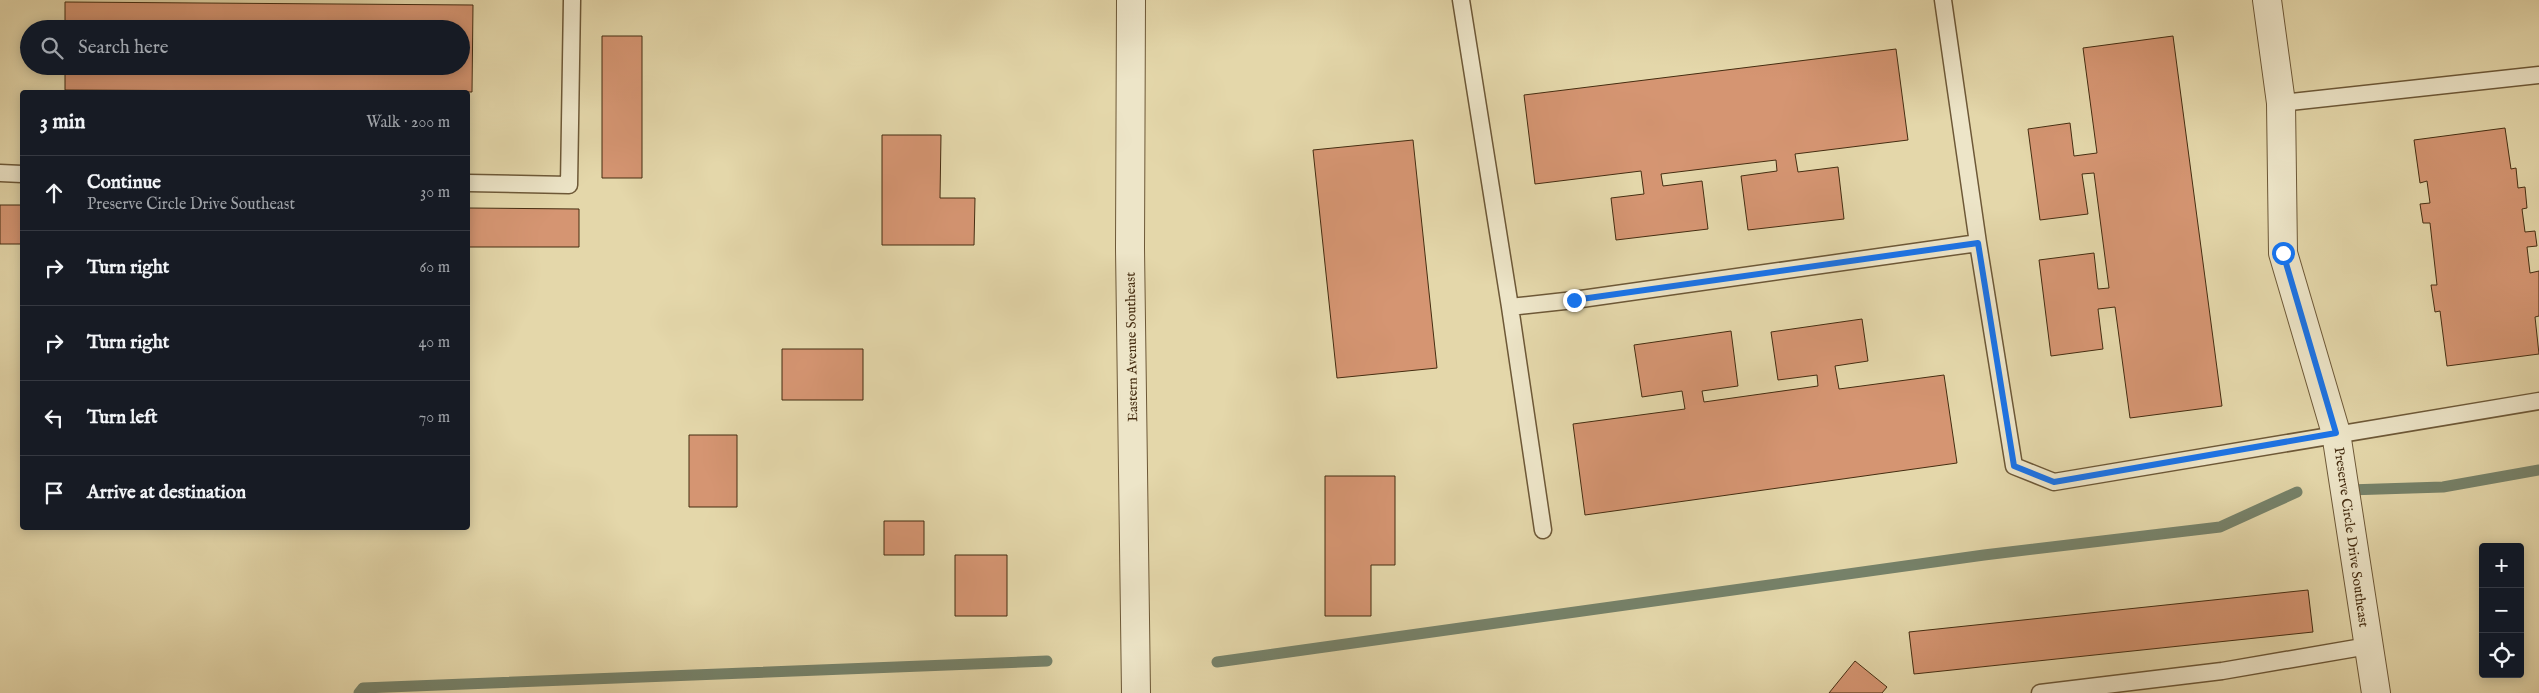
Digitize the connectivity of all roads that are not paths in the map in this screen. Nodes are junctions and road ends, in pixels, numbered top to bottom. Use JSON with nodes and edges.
{"nodes":[{"id":1,"x":572,"y":0,"type":"edge"},
{"id":2,"x":1131,"y":0,"type":"edge"},
{"id":3,"x":1461,"y":0,"type":"edge"},
{"id":4,"x":1943,"y":0,"type":"edge"},
{"id":5,"x":2267,"y":0,"type":"edge"},
{"id":6,"x":2539,"y":75,"type":"edge"},
{"id":7,"x":2281,"y":104,"type":"junction"},
{"id":8,"x":0,"y":174,"type":"edge"},
{"id":9,"x":20,"y":174,"type":"edge"},
{"id":10,"x":470,"y":183,"type":"edge"},
{"id":11,"x":1978,"y":243,"type":"junction"},
{"id":12,"x":1510,"y":307,"type":"junction"},
{"id":13,"x":2539,"y":401,"type":"edge"},
{"id":14,"x":2336,"y":433,"type":"junction"},
{"id":15,"x":1543,"y":530,"type":"dead end"},
{"id":16,"x":2368,"y":646,"type":"junction"},
{"id":17,"x":1136,"y":693,"type":"edge"},
{"id":18,"x":2040,"y":693,"type":"edge"},
{"id":19,"x":2376,"y":693,"type":"edge"}],
"edges":[{"from":1,"to":10,"type":"lane"},
{"from":2,"to":17,"type":"street","name":"Eastern Avenue Southeast"},
{"from":3,"to":12,"type":"lane"},
{"from":4,"to":11,"type":"lane"},
{"from":5,"to":7,"type":"street","name":"Preserve Circle Drive Southeast"},
{"from":6,"to":7,"type":"lane"},
{"from":7,"to":14,"type":"street","name":"Preserve Circle Drive Southeast"},
{"from":8,"to":9,"type":"lane"},
{"from":11,"to":12,"type":"lane"},
{"from":11,"to":14,"type":"lane"},
{"from":12,"to":15,"type":"lane"},
{"from":13,"to":14,"type":"lane"},
{"from":14,"to":16,"type":"street","name":"Preserve Circle Drive Southeast"},
{"from":16,"to":18,"type":"lane"},
{"from":16,"to":19,"type":"street","name":"Preserve Circle Drive Southeast"}]}
